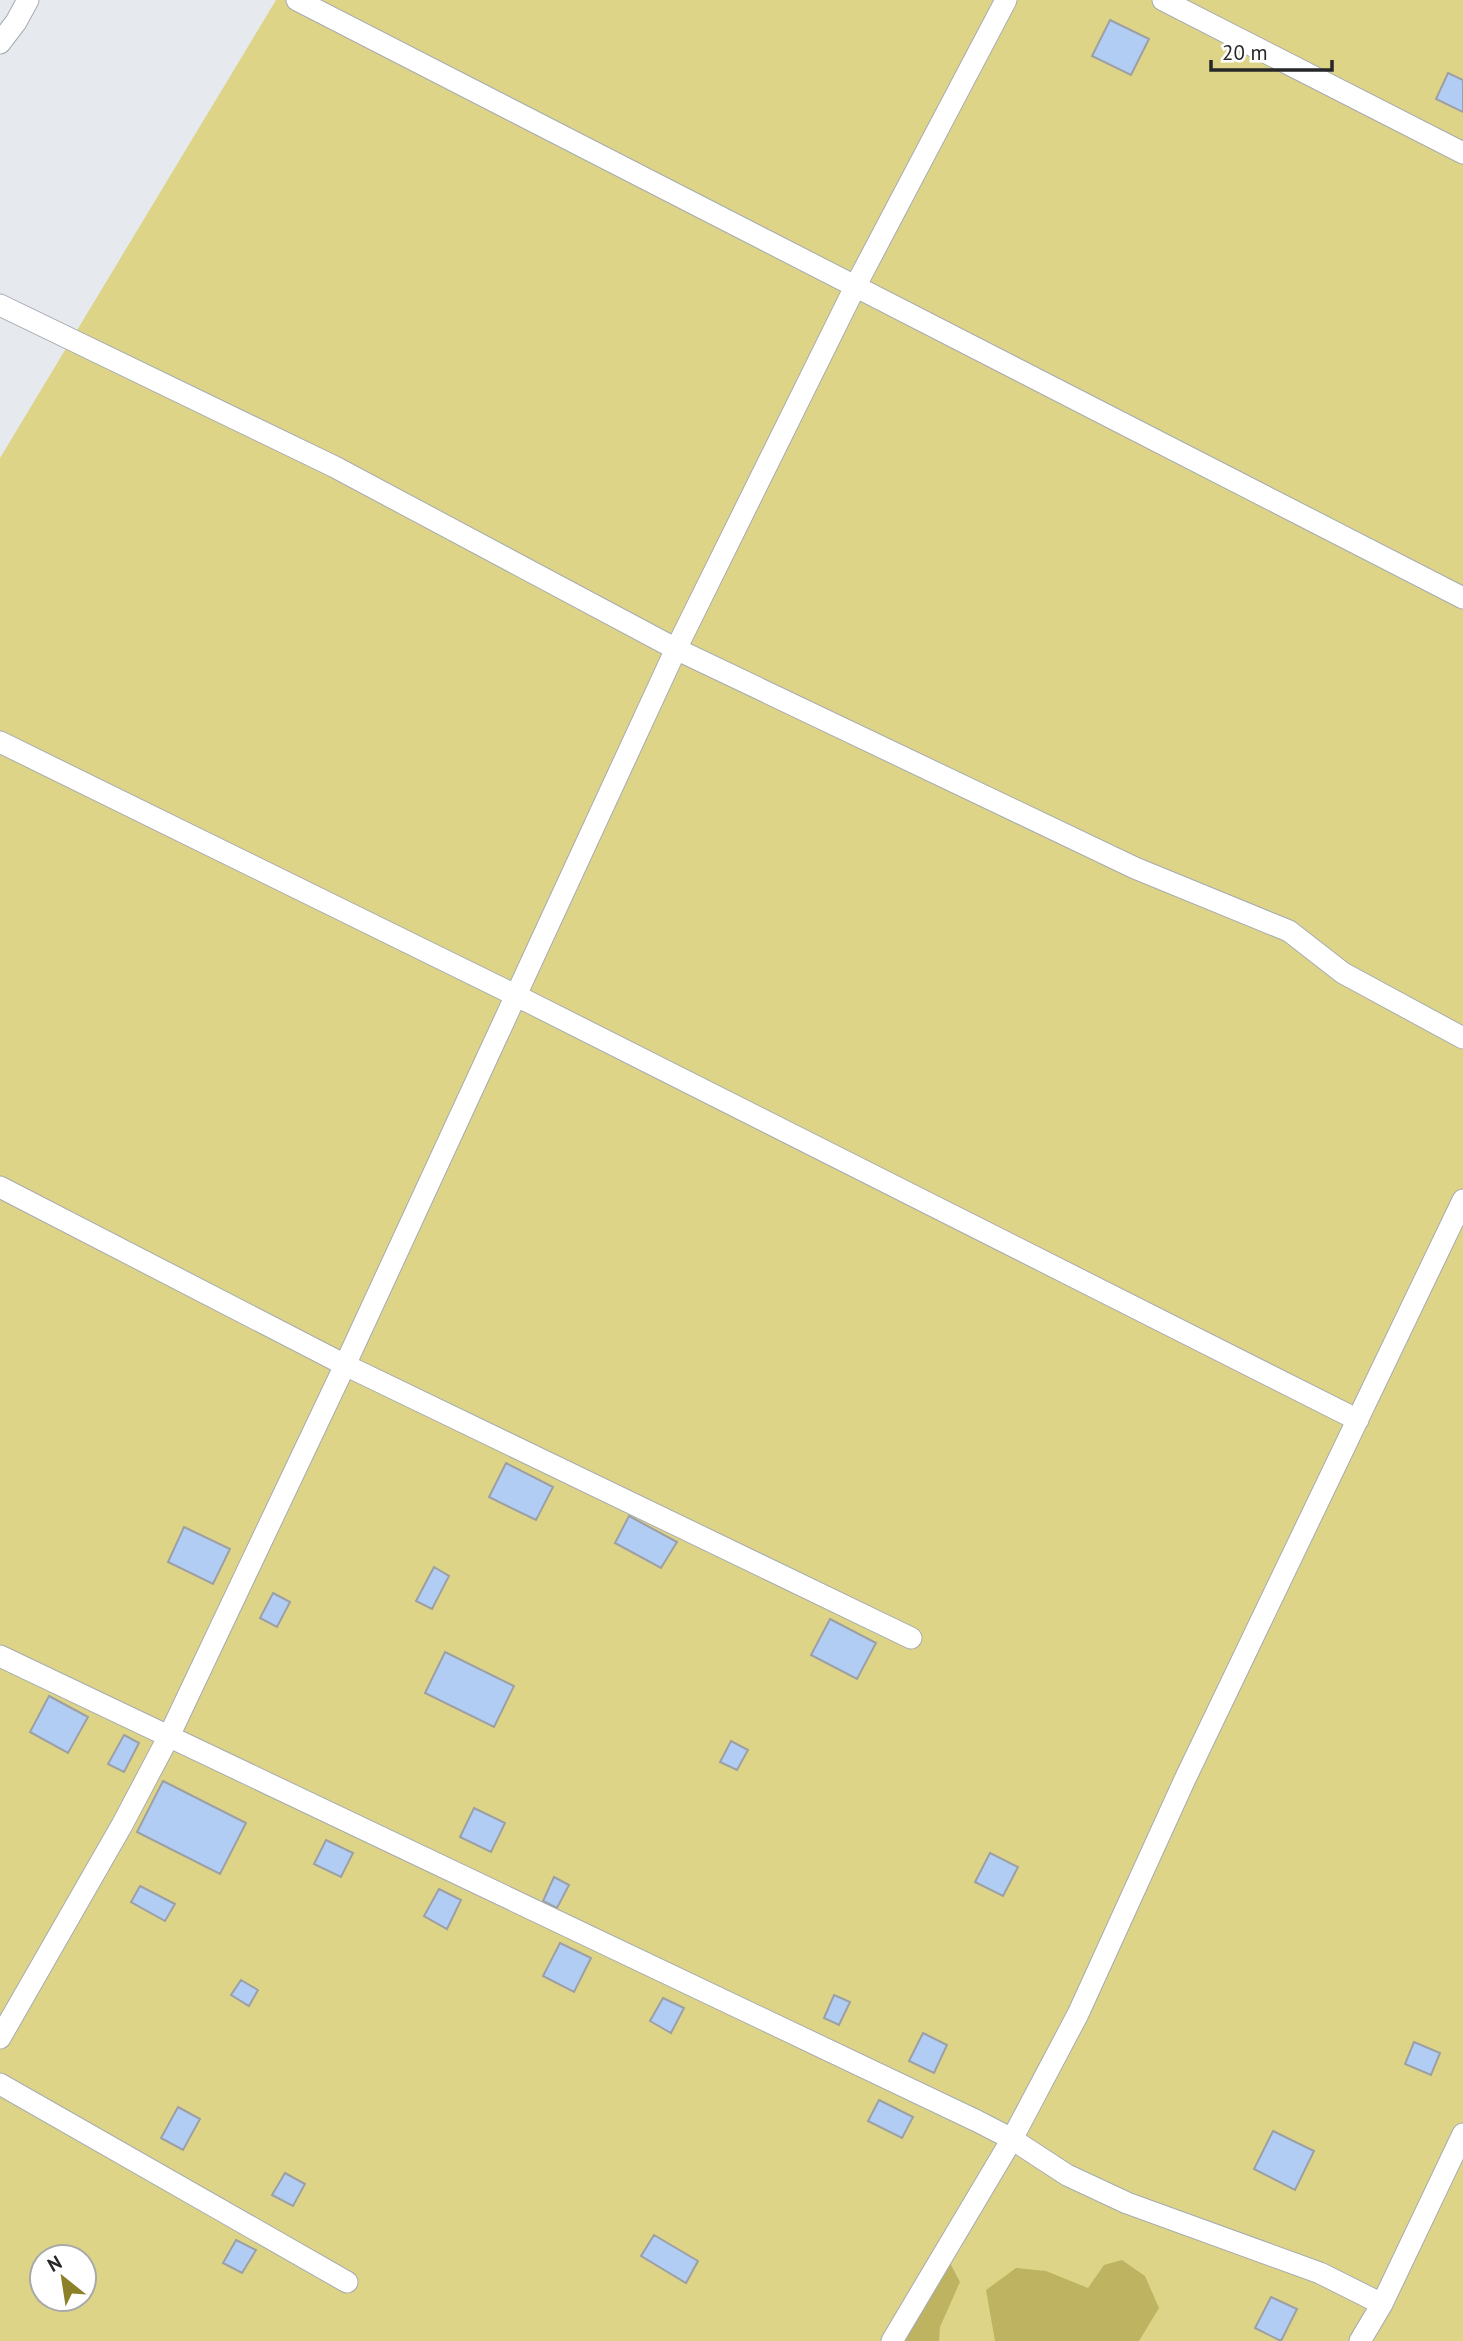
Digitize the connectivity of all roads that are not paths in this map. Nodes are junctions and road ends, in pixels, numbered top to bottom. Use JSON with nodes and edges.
{"nodes":[{"id":1,"x":28,"y":0,"type":"edge"},
{"id":2,"x":297,"y":0,"type":"edge"},
{"id":3,"x":1006,"y":0,"type":"edge"},
{"id":4,"x":1163,"y":0,"type":"edge"},
{"id":5,"x":0,"y":43,"type":"edge"},
{"id":6,"x":1463,"y":153,"type":"edge"},
{"id":7,"x":856,"y":285,"type":"junction"},
{"id":8,"x":0,"y":305,"type":"edge"},
{"id":9,"x":1463,"y":598,"type":"edge"},
{"id":10,"x":676,"y":649,"type":"junction"},
{"id":11,"x":0,"y":742,"type":"edge"},
{"id":12,"x":515,"y":995,"type":"junction"},
{"id":13,"x":1463,"y":1038,"type":"edge"},
{"id":14,"x":0,"y":1187,"type":"edge"},
{"id":15,"x":1463,"y":1200,"type":"edge"},
{"id":16,"x":345,"y":1365,"type":"junction"},
{"id":17,"x":1358,"y":1420,"type":"junction"},
{"id":18,"x":911,"y":1639,"type":"dead end"},
{"id":19,"x":0,"y":1656,"type":"edge"},
{"id":20,"x":169,"y":1735,"type":"junction"},
{"id":21,"x":0,"y":2038,"type":"edge"},
{"id":22,"x":0,"y":2084,"type":"edge"},
{"id":23,"x":1463,"y":2134,"type":"edge"},
{"id":24,"x":1012,"y":2139,"type":"junction"},
{"id":25,"x":346,"y":2282,"type":"dead end"},
{"id":26,"x":1382,"y":2304,"type":"junction"},
{"id":27,"x":892,"y":2341,"type":"edge"},
{"id":28,"x":1360,"y":2341,"type":"edge"}],
"edges":[{"from":1,"to":5,"type":"lane"},
{"from":2,"to":7,"type":"lane"},
{"from":3,"to":7,"type":"lane"},
{"from":4,"to":6,"type":"lane"},
{"from":7,"to":9,"type":"lane"},
{"from":7,"to":10,"type":"lane"},
{"from":8,"to":10,"type":"lane"},
{"from":10,"to":12,"type":"lane"},
{"from":10,"to":13,"type":"lane"},
{"from":11,"to":12,"type":"lane"},
{"from":12,"to":16,"type":"lane"},
{"from":12,"to":17,"type":"lane"},
{"from":14,"to":16,"type":"lane"},
{"from":15,"to":17,"type":"lane"},
{"from":16,"to":18,"type":"lane"},
{"from":16,"to":20,"type":"lane"},
{"from":17,"to":24,"type":"lane"},
{"from":19,"to":20,"type":"lane"},
{"from":20,"to":21,"type":"lane"},
{"from":20,"to":24,"type":"lane"},
{"from":22,"to":25,"type":"lane"},
{"from":23,"to":26,"type":"lane"},
{"from":24,"to":26,"type":"lane"},
{"from":24,"to":27,"type":"lane"},
{"from":26,"to":28,"type":"lane"}]}
